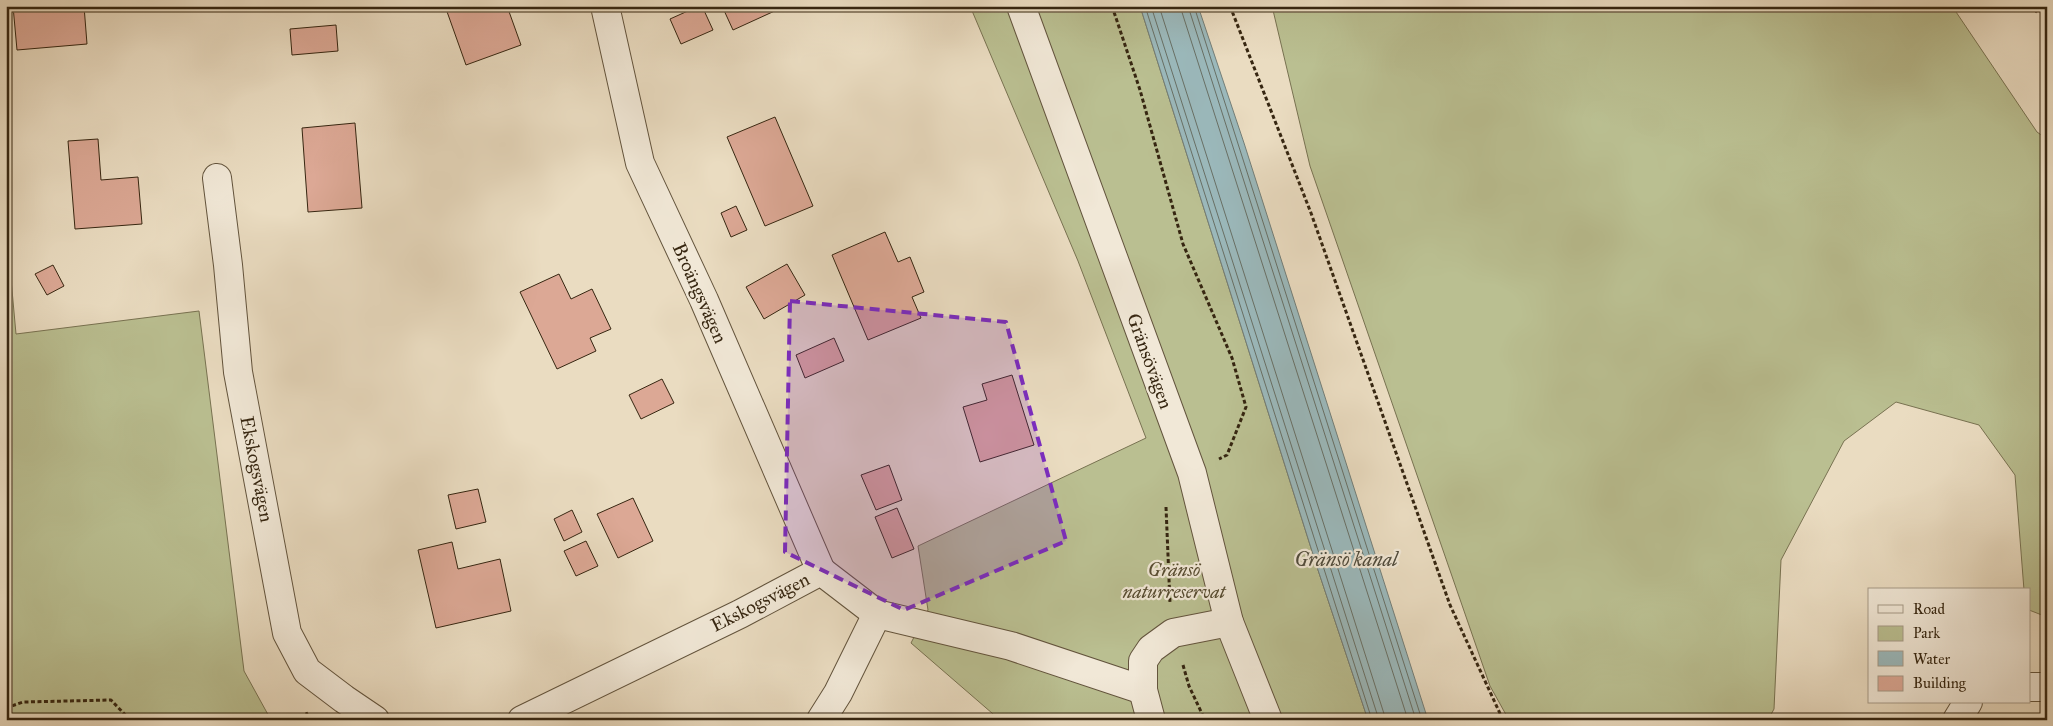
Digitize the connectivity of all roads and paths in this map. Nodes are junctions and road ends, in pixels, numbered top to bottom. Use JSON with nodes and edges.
{"nodes":[{"id":1,"x":605,"y":6,"type":"edge"},
{"id":2,"x":1021,"y":6,"type":"edge"},
{"id":3,"x":1112,"y":6,"type":"edge"},
{"id":4,"x":1230,"y":6,"type":"edge"},
{"id":5,"x":217,"y":178,"type":"dead end"},
{"id":6,"x":1192,"y":474,"type":"junction"},
{"id":7,"x":1165,"y":504,"type":"dead end"},
{"id":8,"x":821,"y":571,"type":"junction"},
{"id":9,"x":877,"y":614,"type":"junction"},
{"id":10,"x":1229,"y":622,"type":"junction"},
{"id":11,"x":1173,"y":633,"type":"junction"},
{"id":12,"x":2047,"y":687,"type":"edge"},
{"id":13,"x":2030,"y":688,"type":"edge"},
{"id":14,"x":1143,"y":690,"type":"junction"},
{"id":15,"x":1967,"y":704,"type":"edge"},
{"id":16,"x":6,"y":708,"type":"edge"},
{"id":17,"x":1834,"y":716,"type":"dead end"},
{"id":18,"x":130,"y":720,"type":"edge"},
{"id":19,"x":375,"y":720,"type":"edge"},
{"id":20,"x":522,"y":720,"type":"edge"},
{"id":21,"x":821,"y":720,"type":"edge"},
{"id":22,"x":1151,"y":720,"type":"edge"},
{"id":23,"x":1205,"y":720,"type":"edge"},
{"id":24,"x":1268,"y":720,"type":"edge"},
{"id":25,"x":1503,"y":720,"type":"edge"},
{"id":26,"x":1828,"y":720,"type":"edge"},
{"id":27,"x":1957,"y":720,"type":"edge"}],
"edges":[{"from":1,"to":8,"type":"street","name":"Broängsvägen"},
{"from":2,"to":6,"type":"street","name":"Gränsövägen"},
{"from":3,"to":6,"type":"path"},
{"from":4,"to":25,"type":"path"},
{"from":5,"to":19,"type":"street","name":"Ekskogsvägen"},
{"from":6,"to":10,"type":"street","name":"Gränsövägen"},
{"from":7,"to":11,"type":"path"},
{"from":8,"to":9,"type":"street","name":"Ekskogsvägen"},
{"from":8,"to":20,"type":"street","name":"Ekskogsvägen"},
{"from":9,"to":14,"type":"street","name":"Ekskogsvägen"},
{"from":9,"to":21,"type":"street"},
{"from":10,"to":11,"type":"street"},
{"from":10,"to":24,"type":"street","name":"Gränsövägen"},
{"from":11,"to":14,"type":"street"},
{"from":11,"to":23,"type":"path"},
{"from":12,"to":13,"type":"street"},
{"from":14,"to":22,"type":"street"},
{"from":15,"to":27,"type":"street"},
{"from":16,"to":18,"type":"path"},
{"from":17,"to":26,"type":"path"}]}
